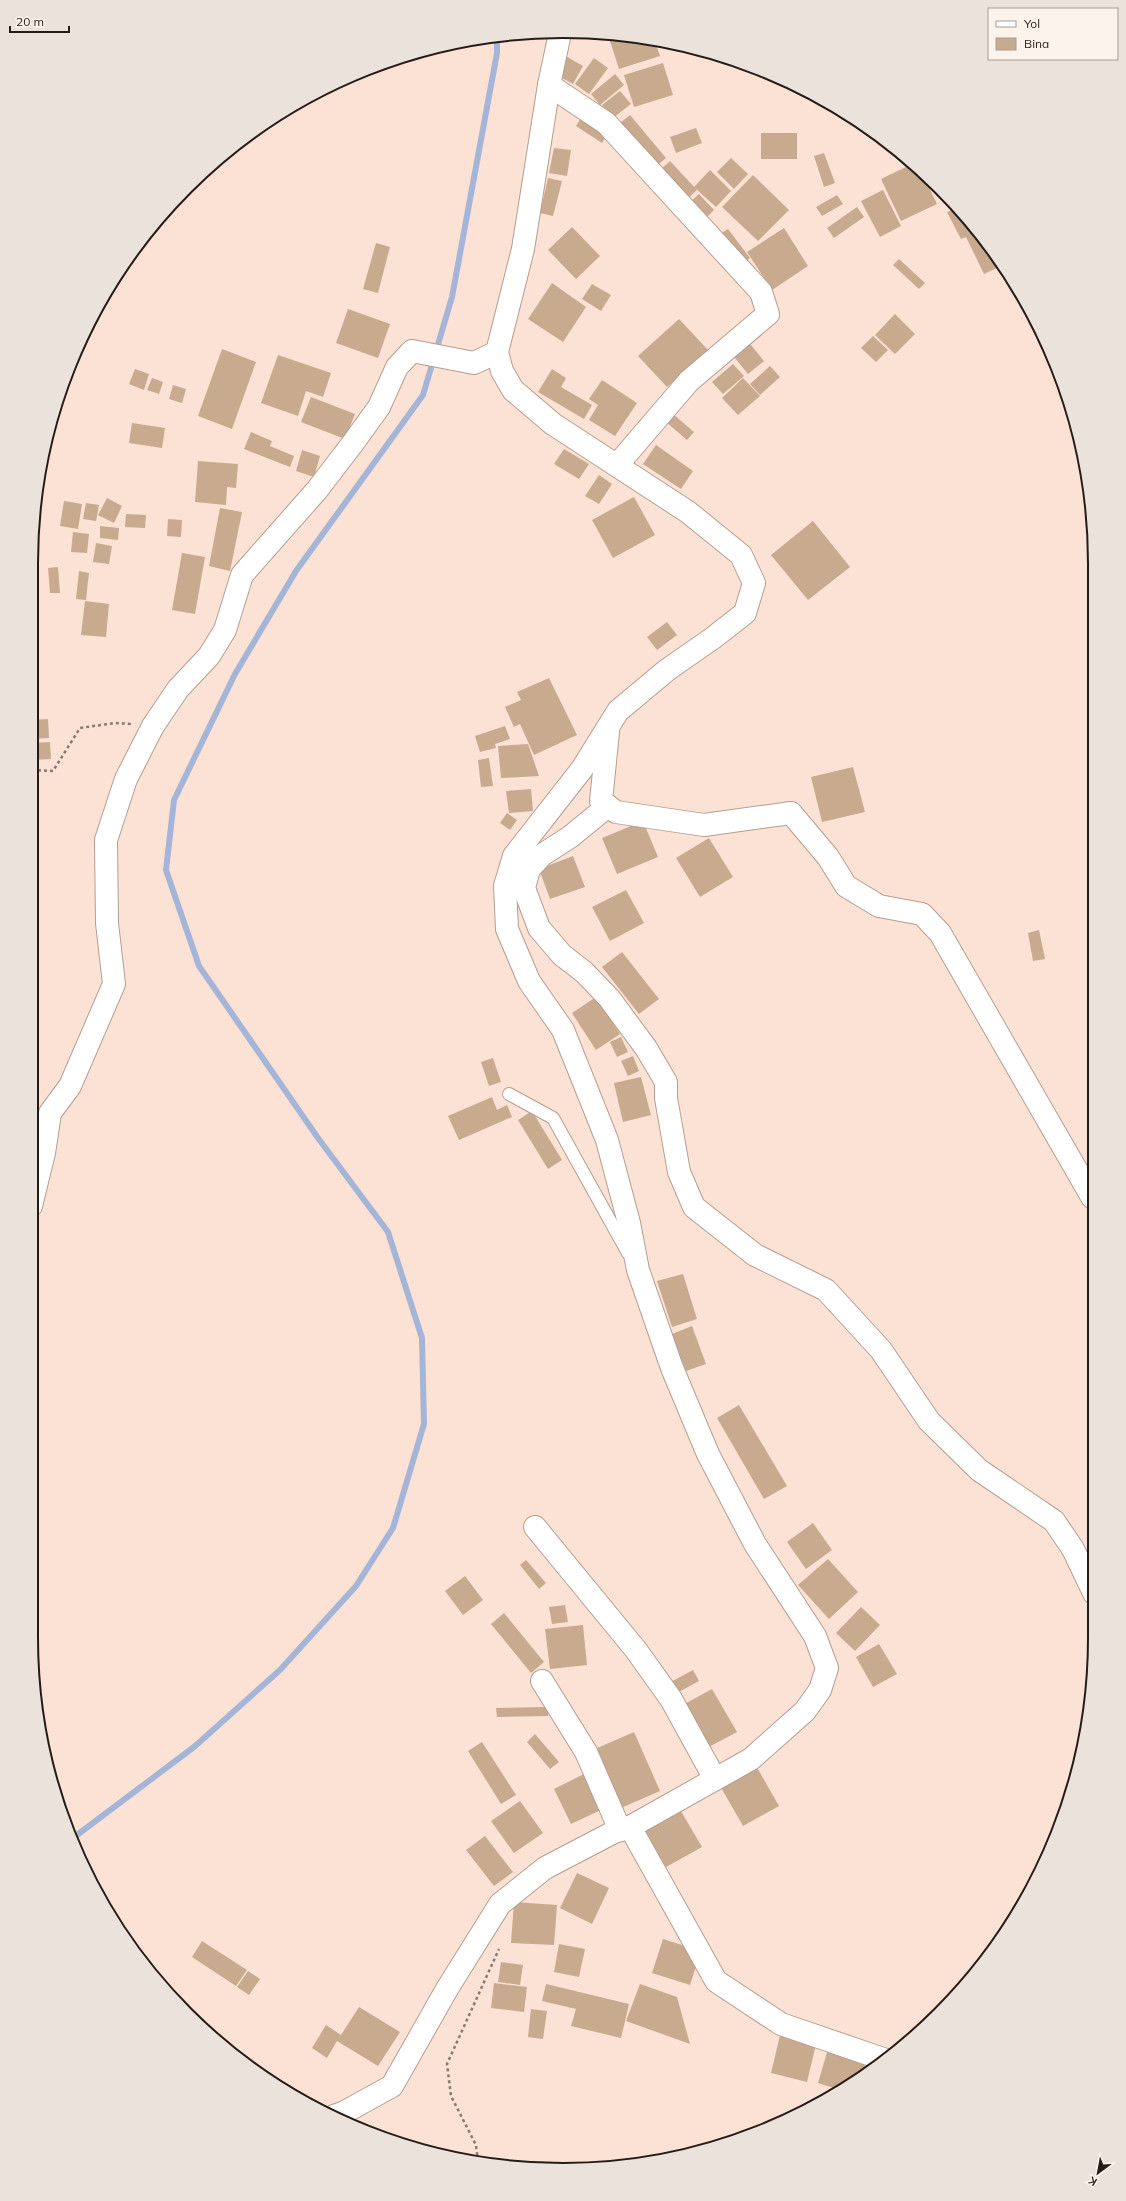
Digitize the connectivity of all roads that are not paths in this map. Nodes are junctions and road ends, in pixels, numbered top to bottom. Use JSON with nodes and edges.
{"nodes":[{"id":1,"x":559,"y":38,"type":"edge"},
{"id":2,"x":549,"y":85,"type":"junction"},
{"id":3,"x":497,"y":352,"type":"junction"},
{"id":4,"x":618,"y":464,"type":"junction"},
{"id":5,"x":608,"y":727,"type":"junction"},
{"id":6,"x":608,"y":806,"type":"junction"},
{"id":7,"x":509,"y":1094,"type":"dead end"},
{"id":8,"x":38,"y":1177,"type":"edge"},
{"id":9,"x":1088,"y":1190,"type":"edge"},
{"id":10,"x":638,"y":1270,"type":"junction"},
{"id":11,"x":535,"y":1528,"type":"dead end"},
{"id":12,"x":1088,"y":1580,"type":"edge"},
{"id":13,"x":542,"y":1681,"type":"dead end"},
{"id":14,"x":715,"y":1779,"type":"junction"},
{"id":15,"x":625,"y":1828,"type":"junction"},
{"id":16,"x":879,"y":2058,"type":"edge"},
{"id":17,"x":342,"y":2114,"type":"edge"}],
"edges":[{"from":1,"to":2,"type":"street"},
{"from":2,"to":3,"type":"street"},
{"from":2,"to":4,"type":"street"},
{"from":3,"to":4,"type":"street"},
{"from":3,"to":8,"type":"street"},
{"from":4,"to":5,"type":"street"},
{"from":5,"to":6,"type":"street"},
{"from":5,"to":10,"type":"street"},
{"from":6,"to":9,"type":"street"},
{"from":6,"to":12,"type":"street"},
{"from":7,"to":10,"type":"lane"},
{"from":10,"to":14,"type":"street"},
{"from":11,"to":14,"type":"street"},
{"from":13,"to":15,"type":"street"},
{"from":14,"to":15,"type":"street"},
{"from":15,"to":16,"type":"street"},
{"from":15,"to":17,"type":"street"}]}
